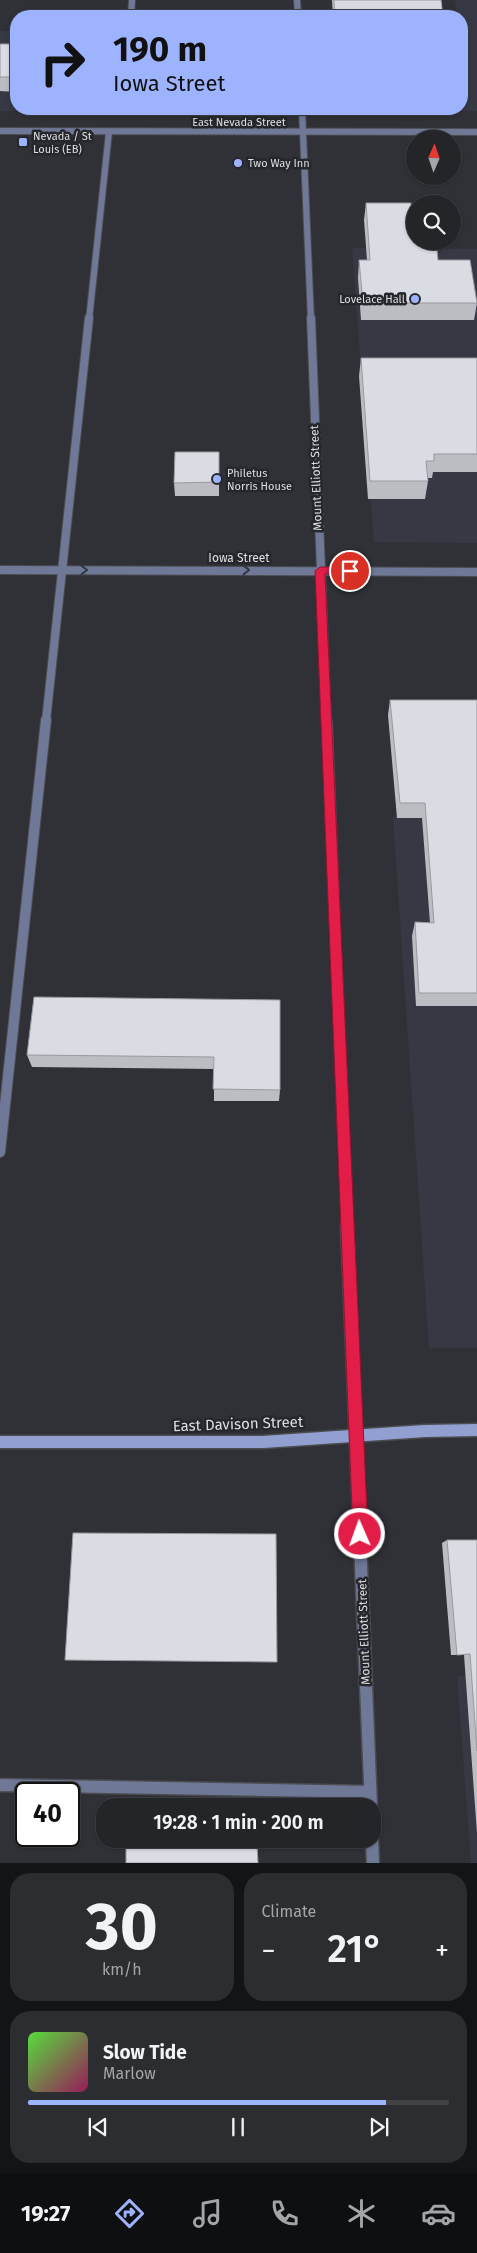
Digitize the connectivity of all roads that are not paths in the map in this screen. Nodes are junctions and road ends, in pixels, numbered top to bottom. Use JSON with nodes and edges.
{"nodes":[{"id":1,"x":302,"y":115,"type":"edge"},
{"id":2,"x":0,"y":132,"type":"edge"},
{"id":3,"x":109,"y":132,"type":"junction"},
{"id":4,"x":303,"y":132,"type":"junction"},
{"id":5,"x":477,"y":132,"type":"edge"},
{"id":6,"x":0,"y":570,"type":"edge"},
{"id":7,"x":63,"y":570,"type":"junction"},
{"id":8,"x":320,"y":571,"type":"junction"},
{"id":9,"x":477,"y":572,"type":"edge"},
{"id":10,"x":0,"y":1152,"type":"edge"},
{"id":11,"x":477,"y":1430,"type":"edge"},
{"id":12,"x":356,"y":1434,"type":"junction"},
{"id":13,"x":0,"y":1442,"type":"edge"},
{"id":14,"x":0,"y":1785,"type":"edge"},
{"id":15,"x":344,"y":1798,"type":"edge"},
{"id":16,"x":371,"y":1798,"type":"edge"},
{"id":17,"x":372,"y":1848,"type":"edge"},
{"id":18,"x":373,"y":1863,"type":"edge"}],
"edges":[{"from":1,"to":4,"type":"street","name":"Mount Elliott Street"},
{"from":2,"to":3,"type":"street","name":"East Nevada Street"},
{"from":3,"to":4,"type":"street","name":"East Nevada Street"},
{"from":3,"to":7,"type":"street"},
{"from":4,"to":5,"type":"street","name":"East Nevada Street"},
{"from":4,"to":8,"type":"street","name":"Mount Elliott Street"},
{"from":6,"to":7,"type":"street","name":"Iowa Street"},
{"from":7,"to":8,"type":"street","name":"Iowa Street","one_way":true},
{"from":7,"to":10,"type":"street"},
{"from":8,"to":9,"type":"street","name":"Iowa Street"},
{"from":8,"to":12,"type":"street","name":"Mount Elliott Street"},
{"from":11,"to":12,"type":"main road","name":"East Davison Street"},
{"from":12,"to":13,"type":"main road","name":"East Davison Street"},
{"from":12,"to":16,"type":"street","name":"Mount Elliott Street"},
{"from":14,"to":15,"type":"street"},
{"from":17,"to":18,"type":"street"}]}
